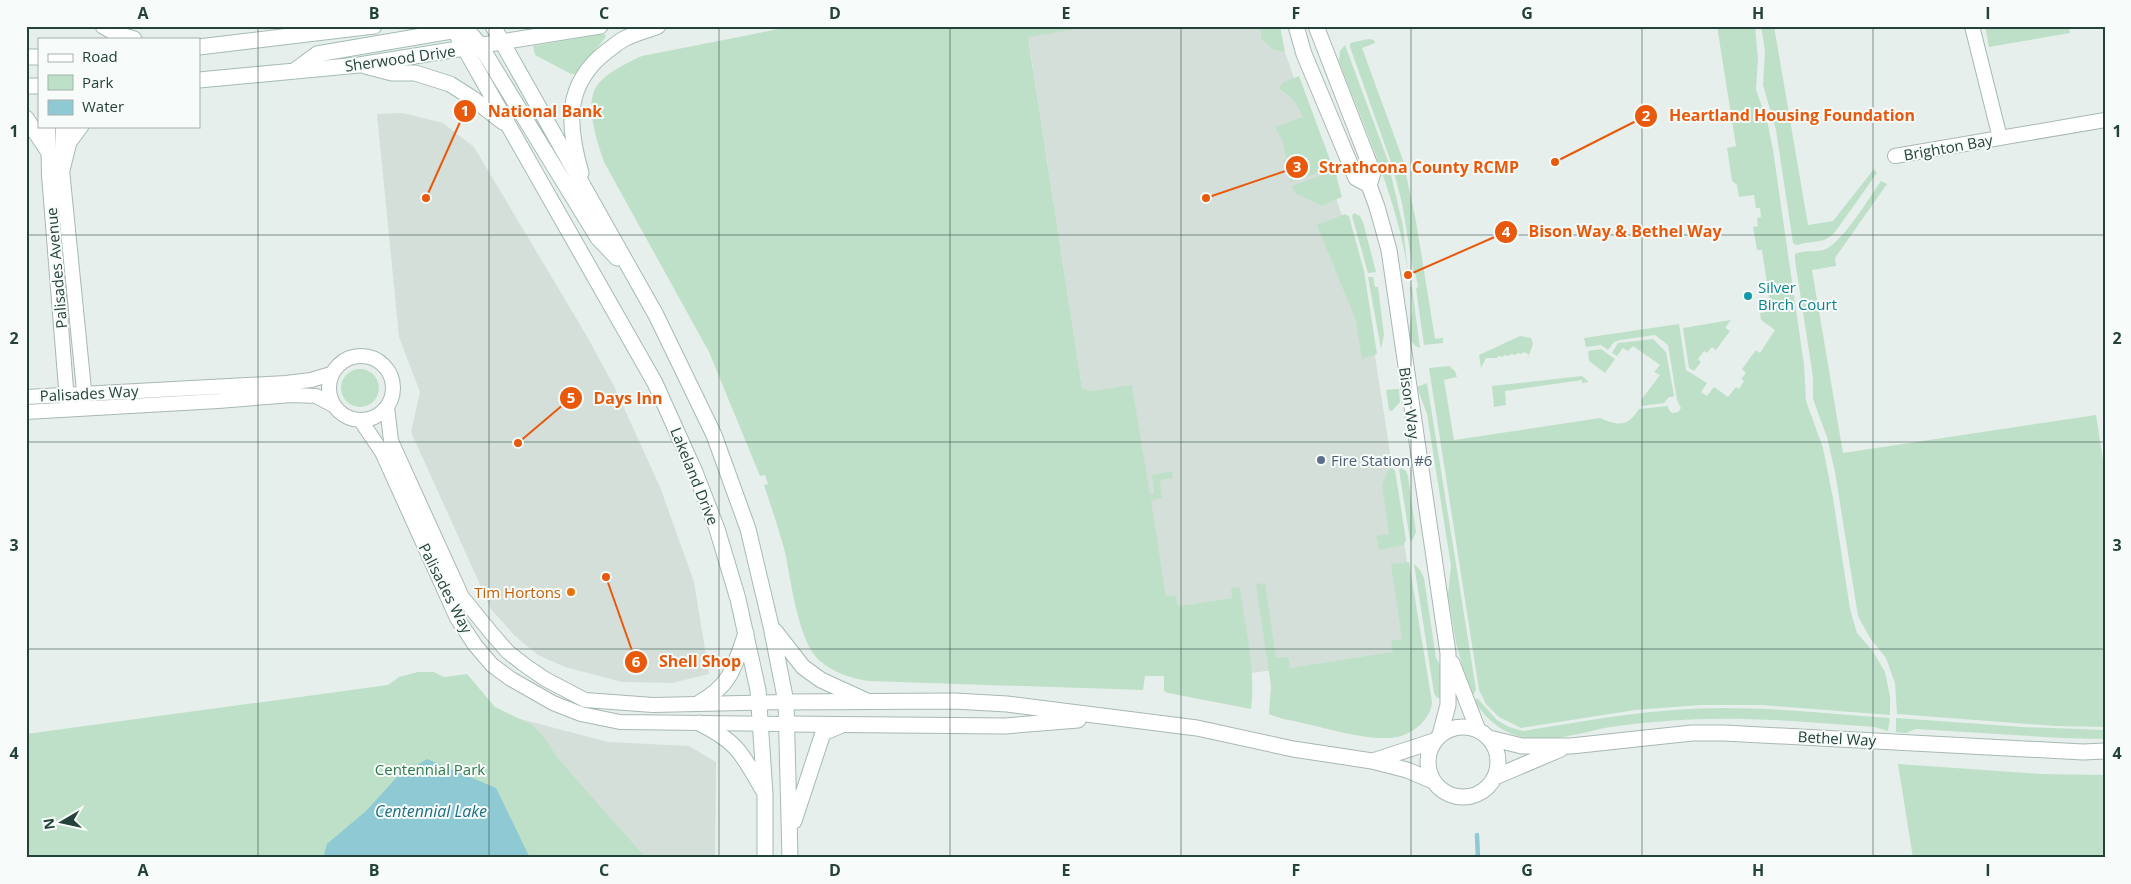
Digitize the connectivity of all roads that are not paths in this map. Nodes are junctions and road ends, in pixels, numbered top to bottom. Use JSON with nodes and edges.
{"nodes":[{"id":1,"x":103,"y":26,"type":"edge"},
{"id":2,"x":289,"y":26,"type":"edge"},
{"id":3,"x":374,"y":26,"type":"edge"},
{"id":4,"x":600,"y":26,"type":"edge"},
{"id":5,"x":658,"y":26,"type":"edge"},
{"id":6,"x":1296,"y":26,"type":"edge"},
{"id":7,"x":1316,"y":26,"type":"edge"},
{"id":8,"x":1972,"y":26,"type":"edge"},
{"id":9,"x":497,"y":27,"type":"edge"},
{"id":10,"x":466,"y":34,"type":"edge"},
{"id":11,"x":131,"y":38,"type":"edge"},
{"id":12,"x":254,"y":42,"type":"junction"},
{"id":13,"x":502,"y":42,"type":"junction"},
{"id":14,"x":200,"y":47,"type":"edge"},
{"id":15,"x":359,"y":64,"type":"junction"},
{"id":16,"x":293,"y":72,"type":"junction"},
{"id":17,"x":200,"y":80,"type":"edge"},
{"id":18,"x":26,"y":118,"type":"edge"},
{"id":19,"x":2105,"y":120,"type":"edge"},
{"id":20,"x":509,"y":127,"type":"junction"},
{"id":21,"x":48,"y":128,"type":"edge"},
{"id":22,"x":63,"y":128,"type":"edge"},
{"id":23,"x":80,"y":128,"type":"edge"},
{"id":24,"x":2000,"y":138,"type":"junction"},
{"id":25,"x":48,"y":151,"type":"junction"},
{"id":26,"x":1895,"y":156,"type":"dead end"},
{"id":27,"x":62,"y":170,"type":"junction"},
{"id":28,"x":1369,"y":184,"type":"junction"},
{"id":29,"x":595,"y":209,"type":"junction"},
{"id":30,"x":634,"y":276,"type":"junction"},
{"id":31,"x":331,"y":374,"type":"junction"},
{"id":32,"x":84,"y":393,"type":"junction"},
{"id":33,"x":66,"y":394,"type":"junction"},
{"id":34,"x":26,"y":397,"type":"edge"},
{"id":35,"x":333,"y":405,"type":"junction"},
{"id":36,"x":86,"y":408,"type":"junction"},
{"id":37,"x":387,"y":408,"type":"junction"},
{"id":38,"x":68,"y":410,"type":"junction"},
{"id":39,"x":26,"y":412,"type":"edge"},
{"id":40,"x":361,"y":421,"type":"junction"},
{"id":41,"x":771,"y":626,"type":"junction"},
{"id":42,"x":746,"y":632,"type":"junction"},
{"id":43,"x":1448,"y":653,"type":"junction"},
{"id":44,"x":786,"y":702,"type":"junction"},
{"id":45,"x":867,"y":702,"type":"junction"},
{"id":46,"x":699,"y":703,"type":"junction"},
{"id":47,"x":759,"y":703,"type":"junction"},
{"id":48,"x":1107,"y":717,"type":"junction"},
{"id":49,"x":700,"y":723,"type":"junction"},
{"id":50,"x":761,"y":723,"type":"junction"},
{"id":51,"x":787,"y":724,"type":"junction"},
{"id":52,"x":842,"y":726,"type":"junction"},
{"id":53,"x":1484,"y":734,"type":"junction"},
{"id":54,"x":1437,"y":738,"type":"junction"},
{"id":55,"x":1571,"y":746,"type":"junction"},
{"id":56,"x":2105,"y":751,"type":"edge"},
{"id":57,"x":1372,"y":761,"type":"junction"},
{"id":58,"x":1495,"y":777,"type":"junction"},
{"id":59,"x":1434,"y":781,"type":"junction"},
{"id":60,"x":765,"y":794,"type":"junction"},
{"id":61,"x":791,"y":832,"type":"junction"},
{"id":62,"x":765,"y":858,"type":"edge"},
{"id":63,"x":790,"y":858,"type":"edge"}],
"edges":[{"from":1,"to":11,"type":"main road"},
{"from":2,"to":12,"type":"main road"},
{"from":3,"to":12,"type":"main road"},
{"from":4,"to":13,"type":"main road","name":"Sherwood Drive"},
{"from":5,"to":29,"type":"main road"},
{"from":6,"to":28,"type":"main road","name":"Bison Way"},
{"from":7,"to":28,"type":"main road","name":"Bison Way"},
{"from":8,"to":24,"type":"street","name":"Brighton Bay"},
{"from":9,"to":10,"type":"main road"},
{"from":9,"to":13,"type":"main road","name":"Lakeland Drive"},
{"from":10,"to":13,"type":"main road","name":"Sherwood Drive"},
{"from":10,"to":15,"type":"main road","name":"Sherwood Drive"},
{"from":10,"to":16,"type":"main road"},
{"from":10,"to":20,"type":"main road","name":"Lakeland Drive"},
{"from":10,"to":30,"type":"main road"},
{"from":12,"to":14,"type":"main road"},
{"from":13,"to":29,"type":"main road","name":"Lakeland Drive"},
{"from":15,"to":16,"type":"main road","name":"Sherwood Drive"},
{"from":15,"to":20,"type":"main road"},
{"from":16,"to":17,"type":"main road","name":"Sherwood Drive"},
{"from":18,"to":25,"type":"main road"},
{"from":19,"to":24,"type":"street","name":"Brighton Bay"},
{"from":20,"to":42,"type":"main road","name":"Lakeland Drive"},
{"from":21,"to":25,"type":"street","name":"Palisades Avenue"},
{"from":22,"to":27,"type":"street","name":"Palisades Avenue"},
{"from":23,"to":27,"type":"main road"},
{"from":24,"to":26,"type":"street","name":"Brighton Bay"},
{"from":25,"to":33,"type":"street","name":"Palisades Avenue"},
{"from":27,"to":32,"type":"street","name":"Palisades Avenue"},
{"from":28,"to":43,"type":"main road","name":"Bison Way"},
{"from":29,"to":30,"type":"main road","name":"Lakeland Drive"},
{"from":30,"to":41,"type":"main road","name":"Lakeland Drive"},
{"from":31,"to":32,"type":"street","name":"Palisades Way"},
{"from":31,"to":35,"type":"street"},
{"from":31,"to":37,"type":"street","name":"Palisades Way"},
{"from":32,"to":33,"type":"street","name":"Palisades Way"},
{"from":32,"to":36,"type":"street","name":"Palisades Avenue"},
{"from":33,"to":34,"type":"street","name":"Palisades Way"},
{"from":33,"to":38,"type":"street","name":"Palisades Avenue"},
{"from":35,"to":36,"type":"street","name":"Palisades Way"},
{"from":35,"to":40,"type":"street","name":"Palisades Way"},
{"from":36,"to":38,"type":"street","name":"Palisades Way"},
{"from":37,"to":40,"type":"street"},
{"from":37,"to":46,"type":"street","name":"Palisades Way"},
{"from":38,"to":39,"type":"street","name":"Palisades Way"},
{"from":40,"to":49,"type":"street","name":"Palisades Way"},
{"from":41,"to":44,"type":"main road","name":"Lakeland Drive"},
{"from":41,"to":45,"type":"main road"},
{"from":42,"to":46,"type":"main road"},
{"from":42,"to":47,"type":"main road","name":"Lakeland Drive"},
{"from":43,"to":53,"type":"main road","name":"Bison Way"},
{"from":43,"to":54,"type":"main road","name":"Bison Way"},
{"from":44,"to":45,"type":"main road"},
{"from":44,"to":47,"type":"street","name":"Palisades Way"},
{"from":44,"to":51,"type":"main road","name":"Lakeland Drive"},
{"from":45,"to":48,"type":"main road"},
{"from":46,"to":47,"type":"street","name":"Palisades Way"},
{"from":47,"to":50,"type":"main road","name":"Lakeland Drive"},
{"from":48,"to":52,"type":"main road"},
{"from":48,"to":57,"type":"main road"},
{"from":49,"to":50,"type":"street","name":"Palisades Way"},
{"from":49,"to":60,"type":"main road"},
{"from":50,"to":51,"type":"street","name":"Palisades Way"},
{"from":50,"to":60,"type":"main road","name":"Lakeland Drive"},
{"from":51,"to":52,"type":"main road"},
{"from":51,"to":61,"type":"main road","name":"Lakeland Drive"},
{"from":52,"to":61,"type":"main road"},
{"from":53,"to":54,"type":"main road"},
{"from":53,"to":55,"type":"main road","name":"Bethel Way"},
{"from":53,"to":58,"type":"main road"},
{"from":54,"to":57,"type":"main road"},
{"from":54,"to":59,"type":"main road"},
{"from":55,"to":56,"type":"main road","name":"Bethel Way"},
{"from":55,"to":58,"type":"main road","name":"Bethel Way"},
{"from":57,"to":59,"type":"main road"},
{"from":58,"to":59,"type":"main road"},
{"from":60,"to":62,"type":"main road","name":"Lakeland Drive"},
{"from":61,"to":63,"type":"main road","name":"Lakeland Drive"}]}
